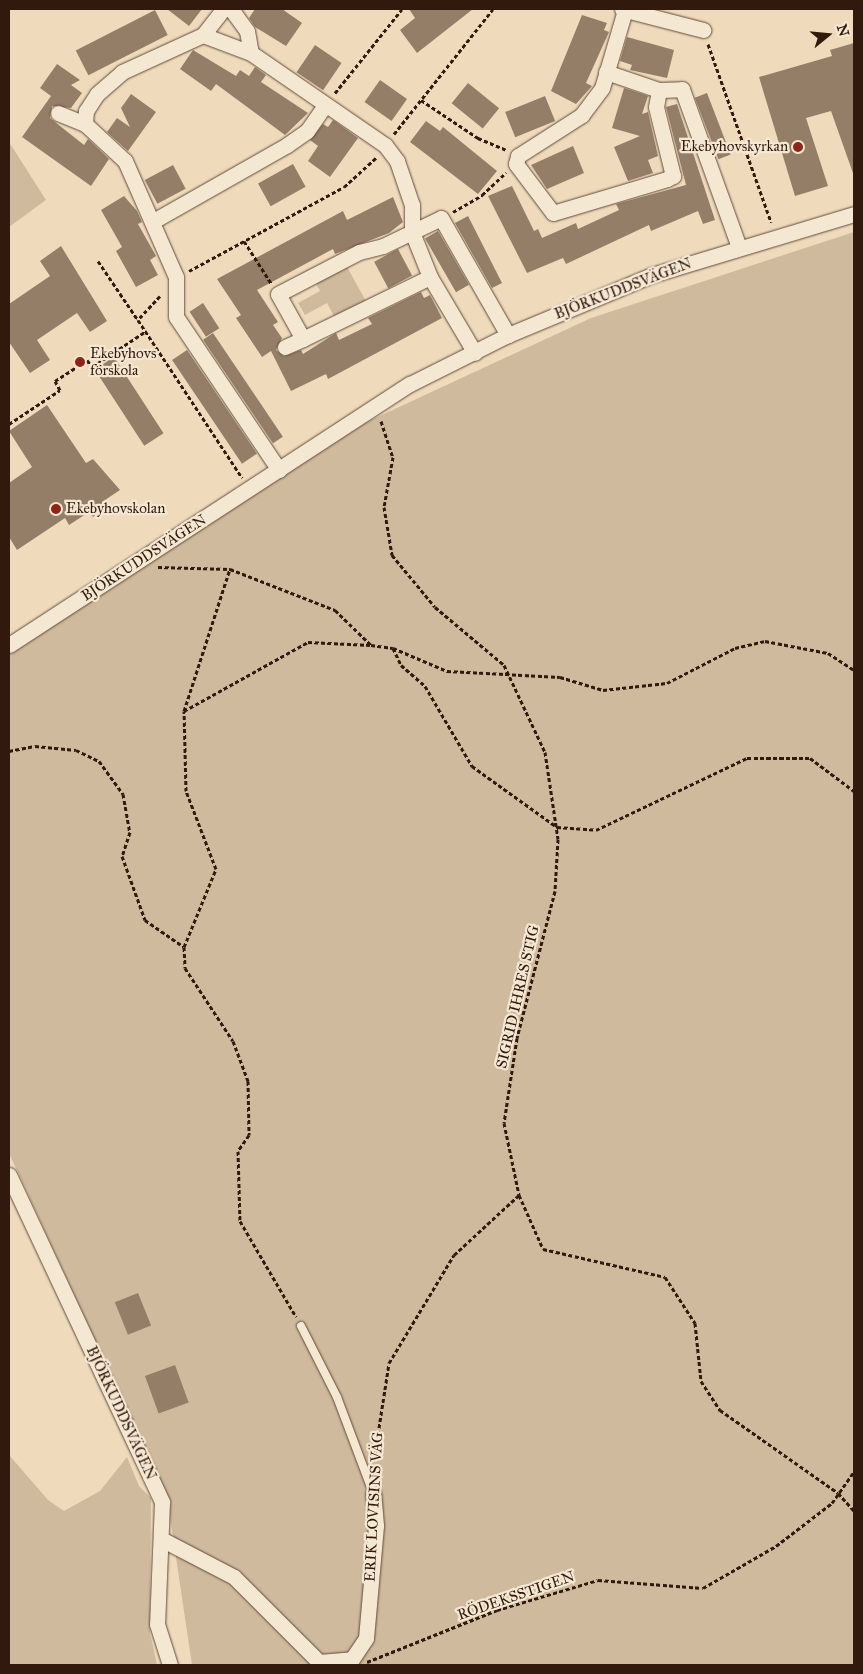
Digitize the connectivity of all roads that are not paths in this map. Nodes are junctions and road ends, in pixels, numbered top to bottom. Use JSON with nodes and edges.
{"nodes":[{"id":1,"x":223,"y":9,"type":"edge"},
{"id":2,"x":230,"y":9,"type":"edge"},
{"id":3,"x":623,"y":9,"type":"edge"},
{"id":4,"x":703,"y":30,"type":"road end"},
{"id":5,"x":203,"y":35,"type":"junction"},
{"id":6,"x":252,"y":53,"type":"junction"},
{"id":7,"x":606,"y":72,"type":"junction"},
{"id":8,"x":659,"y":90,"type":"junction"},
{"id":9,"x":326,"y":106,"type":"junction"},
{"id":10,"x":58,"y":113,"type":"dead end"},
{"id":11,"x":85,"y":124,"type":"junction"},
{"id":12,"x":854,"y":214,"type":"edge"},
{"id":13,"x":155,"y":220,"type":"junction"},
{"id":14,"x":412,"y":232,"type":"junction"},
{"id":15,"x":739,"y":247,"type":"junction"},
{"id":16,"x":430,"y":277,"type":"junction"},
{"id":17,"x":508,"y":335,"type":"junction"},
{"id":18,"x":303,"y":339,"type":"junction"},
{"id":19,"x":285,"y":347,"type":"dead end"},
{"id":20,"x":475,"y":353,"type":"junction"},
{"id":21,"x":279,"y":470,"type":"junction"},
{"id":22,"x":9,"y":645,"type":"edge"},
{"id":23,"x":9,"y":1175,"type":"edge"},
{"id":24,"x":301,"y":1326,"type":"road end"},
{"id":25,"x":373,"y":1493,"type":"joint"},
{"id":26,"x":163,"y":1540,"type":"junction"},
{"id":27,"x":319,"y":1664,"type":"edge"},
{"id":28,"x":170,"y":1665,"type":"edge"}],
"edges":[{"from":1,"to":5,"type":"street"},
{"from":2,"to":6,"type":"street"},
{"from":3,"to":4,"type":"street"},
{"from":3,"to":7,"type":"street"},
{"from":5,"to":6,"type":"street"},
{"from":5,"to":11,"type":"street"},
{"from":6,"to":9,"type":"street"},
{"from":7,"to":8,"type":"street"},
{"from":7,"to":8,"type":"street"},
{"from":8,"to":15,"type":"street"},
{"from":9,"to":13,"type":"street"},
{"from":9,"to":14,"type":"street"},
{"from":10,"to":11,"type":"street"},
{"from":11,"to":13,"type":"street"},
{"from":12,"to":15,"type":"street","name":"BJÖRKUDDSVÄGEN"},
{"from":13,"to":21,"type":"street"},
{"from":14,"to":16,"type":"street"},
{"from":14,"to":17,"type":"street"},
{"from":14,"to":18,"type":"street"},
{"from":15,"to":17,"type":"street","name":"BJÖRKUDDSVÄGEN"},
{"from":16,"to":18,"type":"street"},
{"from":16,"to":20,"type":"street"},
{"from":17,"to":20,"type":"street","name":"BJÖRKUDDSVÄGEN"},
{"from":18,"to":19,"type":"street"},
{"from":20,"to":21,"type":"street","name":"BJÖRKUDDSVÄGEN"},
{"from":21,"to":22,"type":"street","name":"BJÖRKUDDSVÄGEN"},
{"from":23,"to":26,"type":"street","name":"BJÖRKUDDSVÄGEN"},
{"from":24,"to":25,"type":"lane"},
{"from":25,"to":27,"type":"street","name":"ERIK LOVISINS VÄG"},
{"from":26,"to":27,"type":"street"},
{"from":26,"to":28,"type":"street","name":"BJÖRKUDDSVÄGEN"}]}
